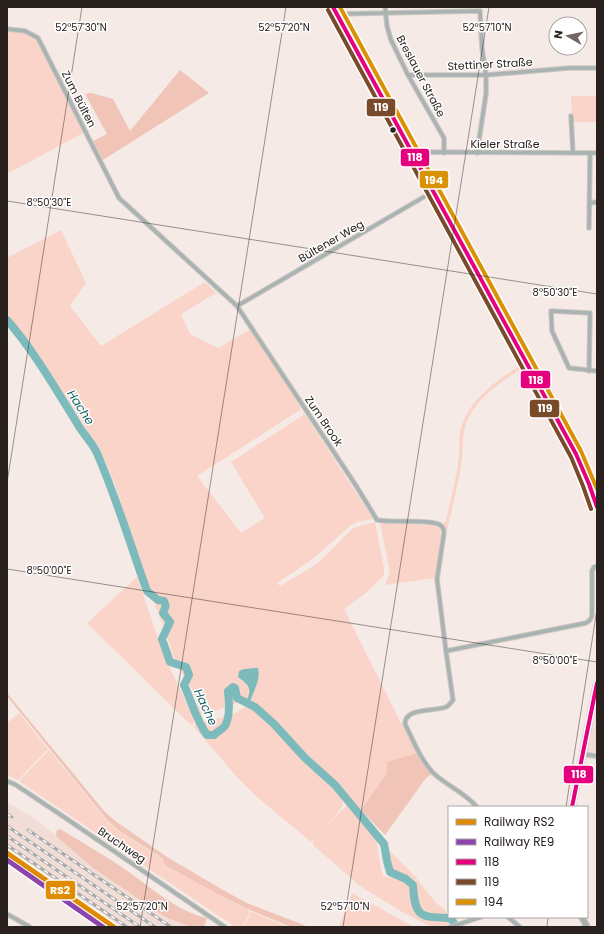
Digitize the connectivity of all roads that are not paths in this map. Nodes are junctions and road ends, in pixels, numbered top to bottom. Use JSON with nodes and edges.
{"nodes":[{"id":1,"x":333,"y":7,"type":"edge"},
{"id":2,"x":385,"y":7,"type":"edge"},
{"id":3,"x":384,"y":13,"type":"junction"},
{"id":4,"x":337,"y":14,"type":"junction"},
{"id":5,"x":7,"y":29,"type":"edge"},
{"id":6,"x":597,"y":68,"type":"edge"},
{"id":7,"x":408,"y":75,"type":"junction"},
{"id":8,"x":486,"y":75,"type":"junction"},
{"id":9,"x":571,"y":116,"type":"dead end"},
{"id":10,"x":444,"y":152,"type":"junction"},
{"id":11,"x":477,"y":153,"type":"junction"},
{"id":12,"x":572,"y":153,"type":"junction"},
{"id":13,"x":590,"y":153,"type":"junction"},
{"id":14,"x":597,"y":153,"type":"edge"},
{"id":15,"x":415,"y":156,"type":"junction"},
{"id":16,"x":434,"y":191,"type":"junction"},
{"id":17,"x":119,"y":198,"type":"joint"},
{"id":18,"x":590,"y":202,"type":"junction"},
{"id":19,"x":597,"y":202,"type":"edge"},
{"id":20,"x":589,"y":228,"type":"dead end"},
{"id":21,"x":236,"y":306,"type":"junction"},
{"id":22,"x":590,"y":371,"type":"junction"},
{"id":23,"x":597,"y":371,"type":"edge"},
{"id":24,"x":597,"y":507,"type":"edge"},
{"id":25,"x":597,"y":566,"type":"edge"},
{"id":26,"x":446,"y":651,"type":"junction"},
{"id":27,"x":597,"y":683,"type":"edge"},
{"id":28,"x":582,"y":754,"type":"junction"},
{"id":29,"x":597,"y":756,"type":"edge"},
{"id":30,"x":7,"y":781,"type":"edge"},
{"id":31,"x":476,"y":806,"type":"edge"},
{"id":32,"x":572,"y":806,"type":"edge"},
{"id":33,"x":7,"y":914,"type":"edge"},
{"id":34,"x":478,"y":918,"type":"edge"},
{"id":35,"x":509,"y":918,"type":"edge"},
{"id":36,"x":582,"y":918,"type":"edge"},
{"id":37,"x":30,"y":927,"type":"edge"},
{"id":38,"x":225,"y":927,"type":"edge"},
{"id":39,"x":451,"y":927,"type":"edge"},
{"id":40,"x":520,"y":927,"type":"edge"},
{"id":41,"x":587,"y":927,"type":"edge"}],
"edges":[{"from":1,"to":4,"type":"main road"},
{"from":2,"to":3,"type":"street","name":"Breslauer Straße"},
{"from":3,"to":4,"type":"street"},
{"from":3,"to":7,"type":"street","name":"Breslauer Straße"},
{"from":3,"to":8,"type":"street"},
{"from":4,"to":15,"type":"main road"},
{"from":5,"to":17,"type":"street","name":"Zum Bülten"},
{"from":6,"to":8,"type":"street","name":"Stettiner Straße"},
{"from":7,"to":8,"type":"street","name":"Stettiner Straße"},
{"from":7,"to":10,"type":"street","name":"Breslauer Straße"},
{"from":8,"to":11,"type":"street"},
{"from":9,"to":12,"type":"street"},
{"from":10,"to":11,"type":"street","name":"Kieler Straße"},
{"from":10,"to":15,"type":"street","name":"Kieler Straße"},
{"from":11,"to":12,"type":"street","name":"Kieler Straße"},
{"from":12,"to":13,"type":"street","name":"Kieler Straße"},
{"from":13,"to":14,"type":"street","name":"Kieler Straße"},
{"from":13,"to":18,"type":"street"},
{"from":15,"to":16,"type":"main road"},
{"from":16,"to":21,"type":"street","name":"Bültener Weg"},
{"from":16,"to":24,"type":"main road"},
{"from":17,"to":21,"type":"street","name":"Zum Brook"},
{"from":18,"to":19,"type":"street"},
{"from":18,"to":20,"type":"street"},
{"from":21,"to":26,"type":"street","name":"Zum Brook"},
{"from":22,"to":22,"type":"street"},
{"from":22,"to":23,"type":"street"},
{"from":25,"to":26,"type":"street"},
{"from":26,"to":31,"type":"street","name":"Zum Brook"},
{"from":27,"to":28,"type":"main road"},
{"from":28,"to":29,"type":"street"},
{"from":28,"to":32,"type":"main road"},
{"from":30,"to":38,"type":"street","name":"Bruchweg"},
{"from":33,"to":37,"type":"street"},
{"from":34,"to":39,"type":"street"},
{"from":35,"to":40,"type":"street"},
{"from":36,"to":41,"type":"main road"}]}
